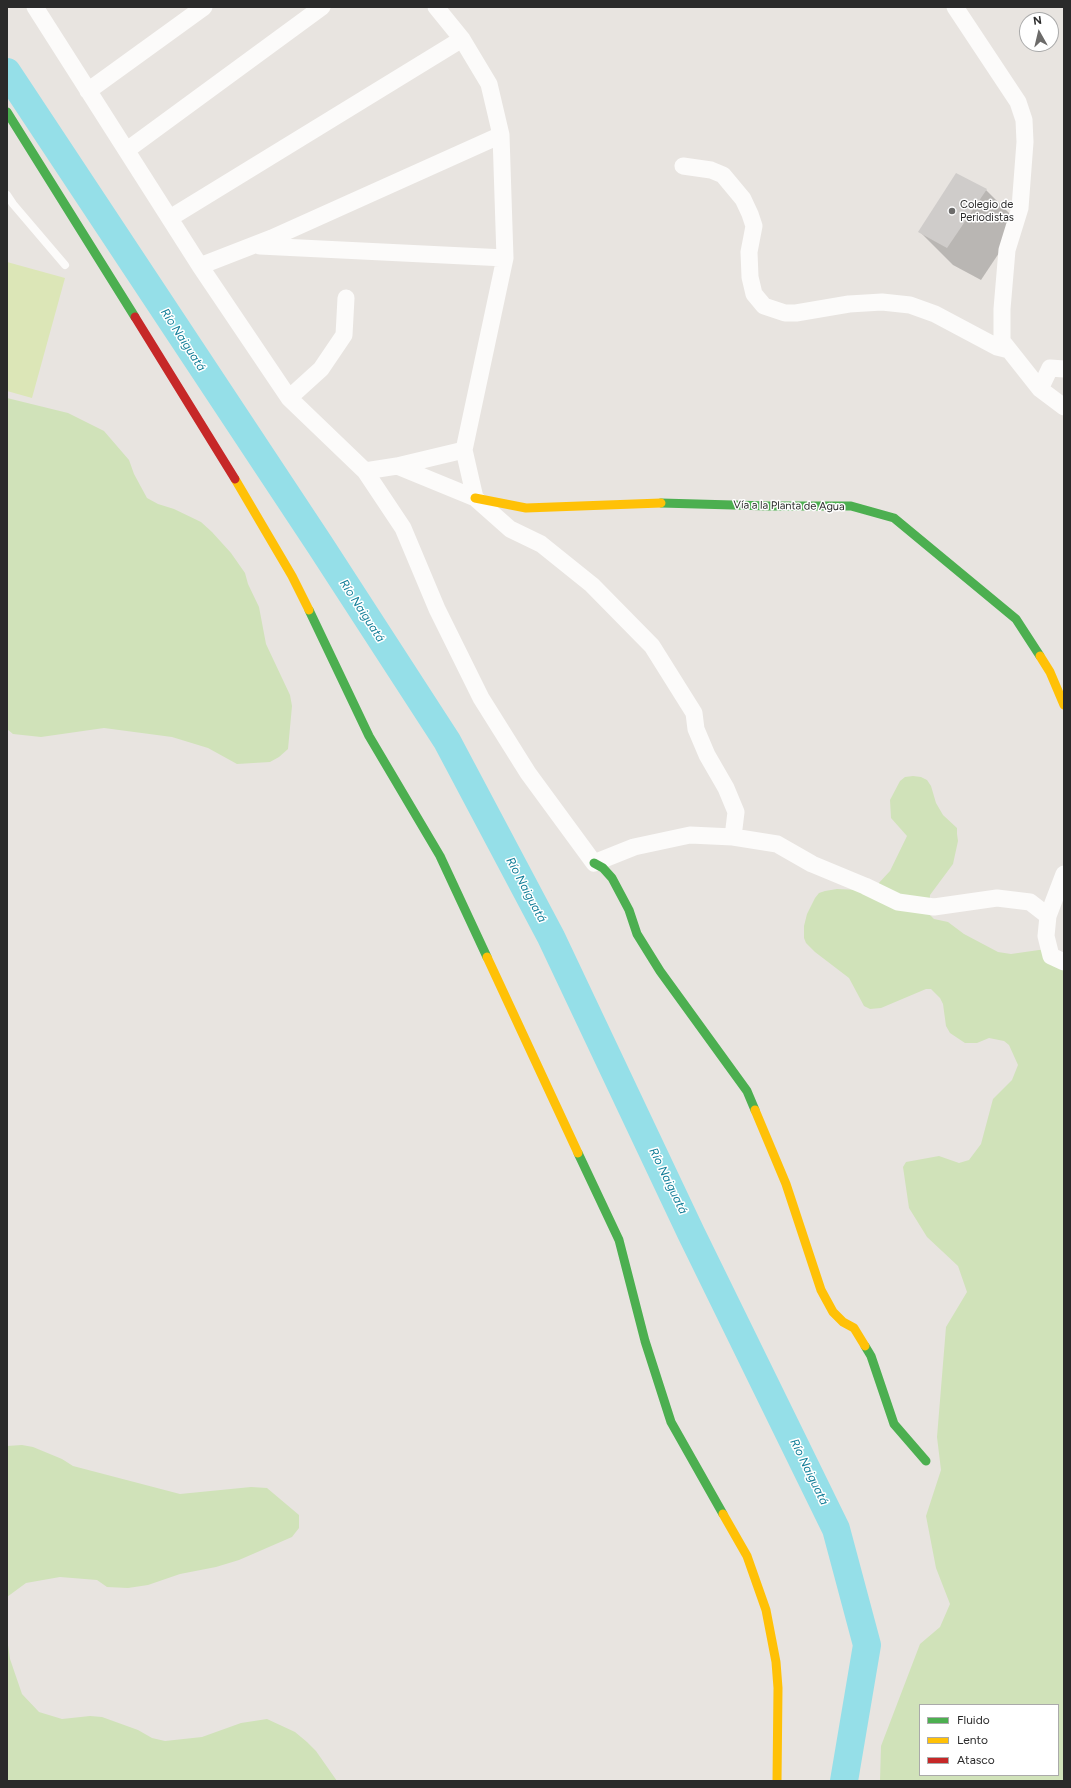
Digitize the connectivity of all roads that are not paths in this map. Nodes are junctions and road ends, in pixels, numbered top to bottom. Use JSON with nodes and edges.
{"nodes":[{"id":1,"x":35,"y":7,"type":"edge"},
{"id":2,"x":204,"y":7,"type":"edge"},
{"id":3,"x":322,"y":7,"type":"edge"},
{"id":4,"x":436,"y":7,"type":"edge"},
{"id":5,"x":955,"y":7,"type":"edge"},
{"id":6,"x":462,"y":39,"type":"junction"},
{"id":7,"x":88,"y":90,"type":"junction"},
{"id":8,"x":7,"y":112,"type":"edge"},
{"id":9,"x":501,"y":135,"type":"junction"},
{"id":10,"x":127,"y":150,"type":"junction"},
{"id":11,"x":684,"y":166,"type":"dead end"},
{"id":12,"x":7,"y":195,"type":"edge"},
{"id":13,"x":170,"y":218,"type":"junction"},
{"id":14,"x":254,"y":245,"type":"junction"},
{"id":15,"x":505,"y":258,"type":"junction"},
{"id":16,"x":65,"y":265,"type":"dead end"},
{"id":17,"x":200,"y":266,"type":"junction"},
{"id":18,"x":346,"y":298,"type":"dead end"},
{"id":19,"x":1009,"y":350,"type":"junction"},
{"id":20,"x":1064,"y":369,"type":"edge"},
{"id":21,"x":1040,"y":389,"type":"junction"},
{"id":22,"x":289,"y":398,"type":"junction"},
{"id":23,"x":1064,"y":407,"type":"edge"},
{"id":24,"x":464,"y":450,"type":"junction"},
{"id":25,"x":397,"y":466,"type":"junction"},
{"id":26,"x":365,"y":471,"type":"junction"},
{"id":27,"x":475,"y":498,"type":"junction"},
{"id":28,"x":1064,"y":705,"type":"edge"},
{"id":29,"x":732,"y":837,"type":"junction"},
{"id":30,"x":594,"y":864,"type":"junction"},
{"id":31,"x":1064,"y":874,"type":"edge"},
{"id":32,"x":1048,"y":916,"type":"junction"},
{"id":33,"x":1064,"y":962,"type":"edge"},
{"id":34,"x":926,"y":1461,"type":"dead end"},
{"id":35,"x":777,"y":1781,"type":"edge"}],
"edges":[{"from":1,"to":7,"type":"street"},
{"from":2,"to":7,"type":"street"},
{"from":3,"to":10,"type":"street"},
{"from":4,"to":6,"type":"street"},
{"from":5,"to":19,"type":"street"},
{"from":6,"to":9,"type":"street"},
{"from":6,"to":13,"type":"street"},
{"from":7,"to":10,"type":"street"},
{"from":8,"to":35,"type":"street"},
{"from":9,"to":14,"type":"street"},
{"from":9,"to":15,"type":"street"},
{"from":10,"to":13,"type":"street"},
{"from":11,"to":19,"type":"street"},
{"from":12,"to":16,"type":"lane"},
{"from":13,"to":17,"type":"street"},
{"from":14,"to":15,"type":"street"},
{"from":14,"to":17,"type":"street"},
{"from":15,"to":24,"type":"street"},
{"from":17,"to":22,"type":"street"},
{"from":18,"to":22,"type":"street"},
{"from":19,"to":21,"type":"street"},
{"from":20,"to":21,"type":"street"},
{"from":21,"to":23,"type":"street"},
{"from":22,"to":26,"type":"street"},
{"from":24,"to":25,"type":"street"},
{"from":24,"to":27,"type":"street"},
{"from":25,"to":26,"type":"street"},
{"from":25,"to":27,"type":"street"},
{"from":26,"to":30,"type":"street"},
{"from":27,"to":28,"type":"street","name":"Vía a la Planta de Agua"},
{"from":27,"to":29,"type":"street"},
{"from":29,"to":30,"type":"street"},
{"from":29,"to":32,"type":"street"},
{"from":30,"to":34,"type":"street"},
{"from":31,"to":32,"type":"street"},
{"from":32,"to":33,"type":"street"}]}
